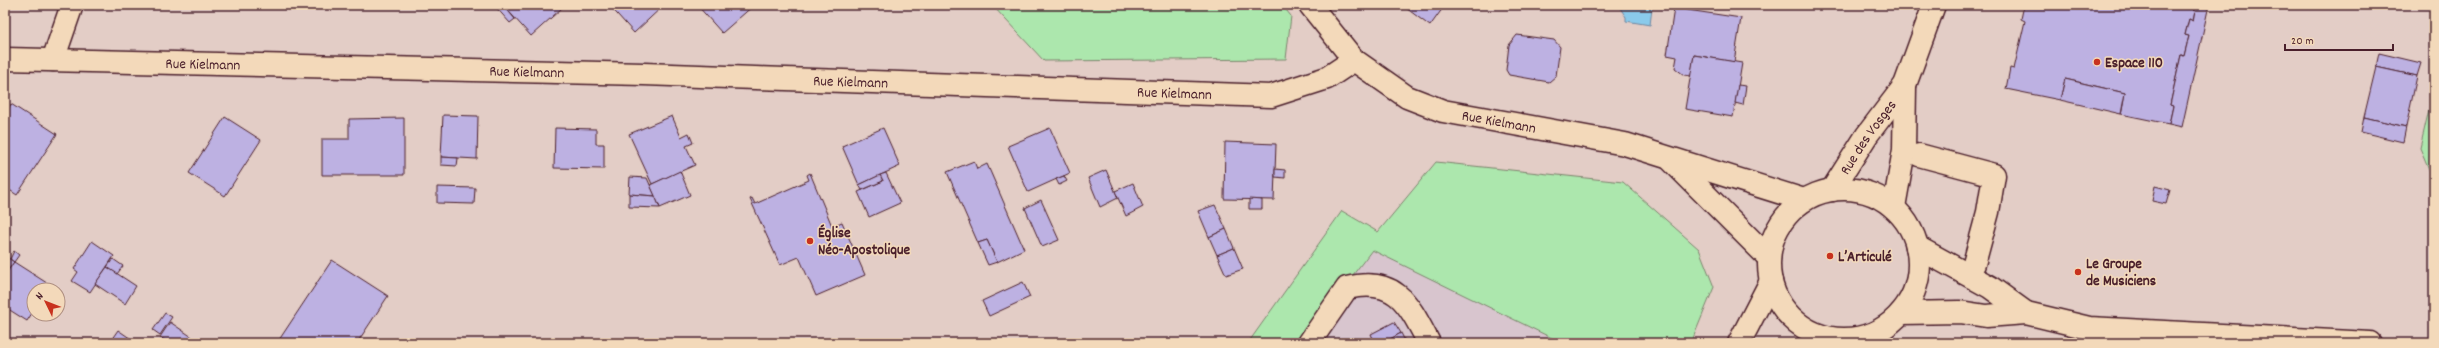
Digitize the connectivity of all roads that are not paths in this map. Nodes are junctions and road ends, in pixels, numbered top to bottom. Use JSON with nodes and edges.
{"nodes":[{"id":1,"x":72,"y":5,"type":"edge"},
{"id":2,"x":1310,"y":5,"type":"edge"},
{"id":3,"x":1934,"y":5,"type":"edge"},
{"id":4,"x":5,"y":59,"type":"edge"},
{"id":5,"x":53,"y":60,"type":"junction"},
{"id":6,"x":1354,"y":60,"type":"junction"},
{"id":7,"x":1905,"y":86,"type":"junction"},
{"id":8,"x":1919,"y":155,"type":"dead end"},
{"id":9,"x":1669,"y":158,"type":"junction"},
{"id":10,"x":1832,"y":190,"type":"junction"},
{"id":11,"x":1804,"y":200,"type":"junction"},
{"id":12,"x":1894,"y":207,"type":"junction"},
{"id":13,"x":1917,"y":247,"type":"junction"},
{"id":14,"x":1769,"y":258,"type":"junction"},
{"id":15,"x":1974,"y":264,"type":"dead end"},
{"id":16,"x":1771,"y":281,"type":"junction"},
{"id":17,"x":1900,"y":313,"type":"junction"},
{"id":18,"x":2026,"y":313,"type":"junction"},
{"id":19,"x":2086,"y":335,"type":"edge"},
{"id":20,"x":1824,"y":340,"type":"edge"},
{"id":21,"x":1308,"y":343,"type":"edge"},
{"id":22,"x":1429,"y":343,"type":"edge"},
{"id":23,"x":1739,"y":343,"type":"edge"},
{"id":24,"x":2370,"y":343,"type":"edge"}],
"edges":[{"from":1,"to":5,"type":"street"},
{"from":2,"to":6,"type":"street"},
{"from":3,"to":7,"type":"street","name":"Rue des Vosges"},
{"from":4,"to":5,"type":"street","name":"Rue Kielmann"},
{"from":5,"to":6,"type":"street","name":"Rue Kielmann"},
{"from":6,"to":9,"type":"street","name":"Rue Kielmann"},
{"from":7,"to":10,"type":"street","name":"Rue des Vosges"},
{"from":7,"to":12,"type":"street","name":"Rue des Vosges"},
{"from":8,"to":15,"type":"street"},
{"from":9,"to":11,"type":"street","name":"Rue Kielmann"},
{"from":9,"to":14,"type":"street","name":"Rue Kielmann"},
{"from":10,"to":11,"type":"street","name":"Rue des Vosges"},
{"from":10,"to":12,"type":"street","name":"Rue des Vosges"},
{"from":11,"to":14,"type":"street","name":"Rue des Vosges"},
{"from":12,"to":13,"type":"street","name":"Rue des Vosges"},
{"from":13,"to":17,"type":"street","name":"Rue des Vosges"},
{"from":13,"to":18,"type":"street"},
{"from":14,"to":16,"type":"street","name":"Rue des Vosges"},
{"from":16,"to":20,"type":"street","name":"Rue des Vosges"},
{"from":16,"to":23,"type":"street"},
{"from":17,"to":18,"type":"street"},
{"from":17,"to":20,"type":"street","name":"Rue des Vosges"},
{"from":18,"to":19,"type":"street"},
{"from":19,"to":24,"type":"street"},
{"from":21,"to":22,"type":"street"}]}
